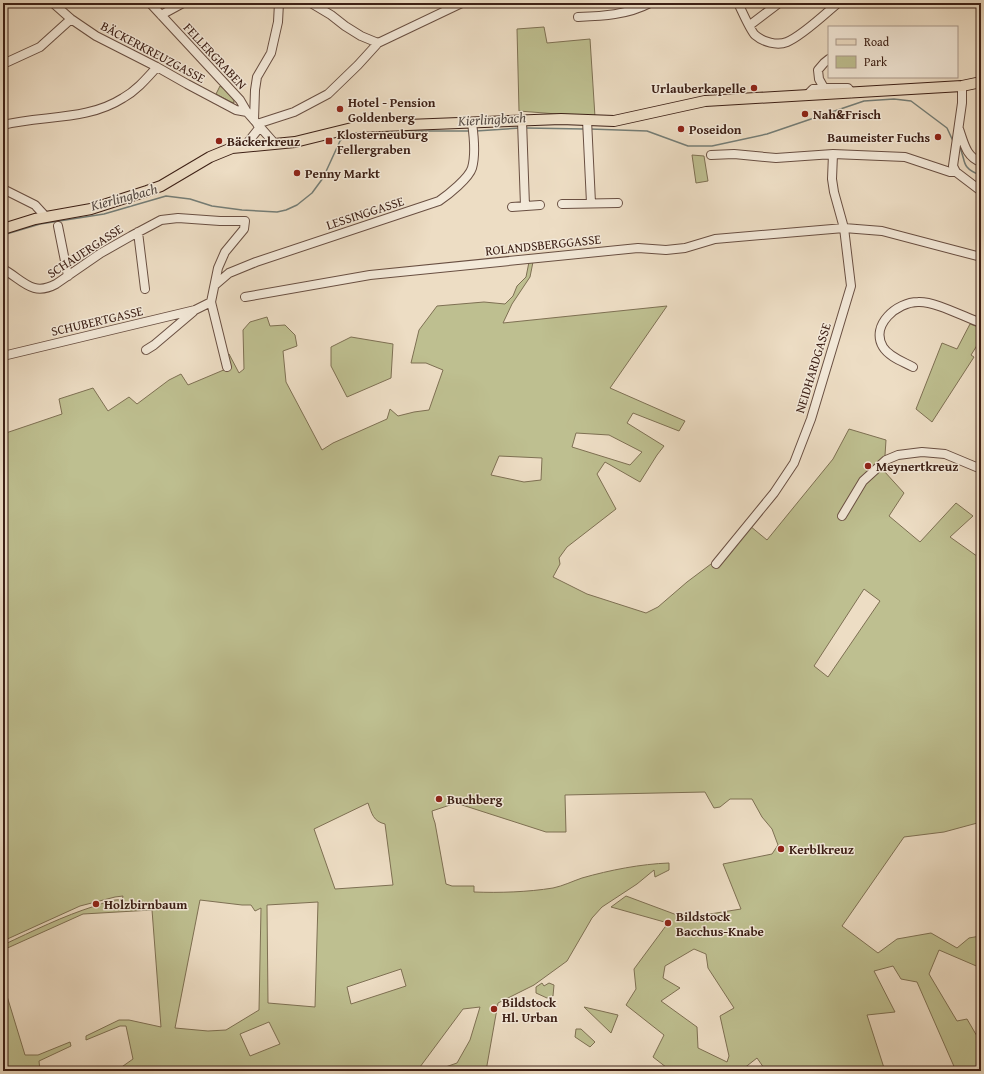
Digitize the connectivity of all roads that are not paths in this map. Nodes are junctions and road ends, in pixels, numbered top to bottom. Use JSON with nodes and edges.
{"nodes":[{"id":1,"x":53,"y":3,"type":"edge"},
{"id":2,"x":150,"y":3,"type":"edge"},
{"id":3,"x":182,"y":3,"type":"edge"},
{"id":4,"x":279,"y":3,"type":"edge"},
{"id":5,"x":311,"y":3,"type":"edge"},
{"id":6,"x":462,"y":3,"type":"edge"},
{"id":7,"x":650,"y":3,"type":"edge"},
{"id":8,"x":738,"y":3,"type":"edge"},
{"id":9,"x":779,"y":3,"type":"edge"},
{"id":10,"x":838,"y":3,"type":"edge"},
{"id":11,"x":161,"y":15,"type":"junction"},
{"id":12,"x":578,"y":17,"type":"dead end"},
{"id":13,"x":71,"y":19,"type":"junction"},
{"id":14,"x":750,"y":25,"type":"junction"},
{"id":15,"x":378,"y":43,"type":"junction"},
{"id":16,"x":828,"y":60,"type":"edge"},
{"id":17,"x":3,"y":64,"type":"edge"},
{"id":18,"x":157,"y":66,"type":"junction"},
{"id":19,"x":981,"y":82,"type":"edge"},
{"id":20,"x":962,"y":86,"type":"junction"},
{"id":21,"x":824,"y":88,"type":"junction"},
{"id":22,"x":852,"y":93,"type":"junction"},
{"id":23,"x":807,"y":95,"type":"junction"},
{"id":24,"x":247,"y":112,"type":"junction"},
{"id":25,"x":3,"y":124,"type":"edge"},
{"id":26,"x":257,"y":124,"type":"junction"},
{"id":27,"x":522,"y":125,"type":"junction"},
{"id":28,"x":587,"y":125,"type":"junction"},
{"id":29,"x":472,"y":128,"type":"junction"},
{"id":30,"x":959,"y":128,"type":"junction"},
{"id":31,"x":275,"y":144,"type":"junction"},
{"id":32,"x":245,"y":146,"type":"junction"},
{"id":33,"x":833,"y":154,"type":"junction"},
{"id":34,"x":711,"y":155,"type":"dead end"},
{"id":35,"x":981,"y":162,"type":"edge"},
{"id":36,"x":956,"y":172,"type":"junction"},
{"id":37,"x":3,"y":189,"type":"edge"},
{"id":38,"x":981,"y":191,"type":"edge"},
{"id":39,"x":590,"y":203,"type":"junction"},
{"id":40,"x":618,"y":203,"type":"dead end"},
{"id":41,"x":562,"y":204,"type":"dead end"},
{"id":42,"x":540,"y":205,"type":"dead end"},
{"id":43,"x":512,"y":206,"type":"dead end"},
{"id":44,"x":525,"y":206,"type":"junction"},
{"id":45,"x":46,"y":217,"type":"junction"},
{"id":46,"x":58,"y":226,"type":"dead end"},
{"id":47,"x":844,"y":228,"type":"junction"},
{"id":48,"x":3,"y":229,"type":"edge"},
{"id":49,"x":138,"y":232,"type":"junction"},
{"id":50,"x":981,"y":257,"type":"edge"},
{"id":51,"x":3,"y":269,"type":"edge"},
{"id":52,"x":68,"y":276,"type":"junction"},
{"id":53,"x":215,"y":285,"type":"junction"},
{"id":54,"x":145,"y":289,"type":"dead end"},
{"id":55,"x":245,"y":297,"type":"dead end"},
{"id":56,"x":211,"y":302,"type":"junction"},
{"id":57,"x":195,"y":310,"type":"junction"},
{"id":58,"x":981,"y":323,"type":"edge"},
{"id":59,"x":146,"y":350,"type":"dead end"},
{"id":60,"x":3,"y":356,"type":"edge"},
{"id":61,"x":227,"y":367,"type":"dead end"},
{"id":62,"x":913,"y":367,"type":"dead end"},
{"id":63,"x":980,"y":466,"type":"edge"},
{"id":64,"x":842,"y":516,"type":"dead end"},
{"id":65,"x":716,"y":564,"type":"dead end"}],
"edges":[{"from":1,"to":13,"type":"street","name":"BÄCKERKREUZGASSE"},
{"from":2,"to":11,"type":"street","name":"FELLERGRABEN"},
{"from":3,"to":11,"type":"street"},
{"from":4,"to":26,"type":"street"},
{"from":5,"to":15,"type":"street"},
{"from":6,"to":15,"type":"street"},
{"from":7,"to":12,"type":"street"},
{"from":8,"to":14,"type":"street"},
{"from":9,"to":14,"type":"street"},
{"from":10,"to":14,"type":"street"},
{"from":11,"to":24,"type":"street","name":"FELLERGRABEN"},
{"from":13,"to":17,"type":"street"},
{"from":13,"to":18,"type":"street","name":"BÄCKERKREUZGASSE"},
{"from":15,"to":26,"type":"street"},
{"from":16,"to":21,"type":"street"},
{"from":18,"to":24,"type":"street","name":"BÄCKERKREUZGASSE"},
{"from":18,"to":25,"type":"street"},
{"from":19,"to":20,"type":"main road"},
{"from":20,"to":22,"type":"main road"},
{"from":20,"to":30,"type":"street"},
{"from":21,"to":22,"type":"street"},
{"from":21,"to":23,"type":"street"},
{"from":22,"to":23,"type":"main road"},
{"from":23,"to":28,"type":"main road"},
{"from":24,"to":26,"type":"street","name":"FELLERGRABEN"},
{"from":26,"to":31,"type":"street","name":"FELLERGRABEN"},
{"from":26,"to":32,"type":"street"},
{"from":27,"to":28,"type":"main road"},
{"from":27,"to":29,"type":"main road"},
{"from":27,"to":44,"type":"street"},
{"from":28,"to":39,"type":"street"},
{"from":29,"to":31,"type":"main road"},
{"from":29,"to":53,"type":"street","name":"LESSINGGASSE"},
{"from":30,"to":35,"type":"street"},
{"from":30,"to":36,"type":"street"},
{"from":31,"to":32,"type":"main road"},
{"from":32,"to":45,"type":"main road"},
{"from":33,"to":34,"type":"street"},
{"from":33,"to":36,"type":"street"},
{"from":33,"to":47,"type":"street","name":"NEIDHARDGASSE"},
{"from":36,"to":38,"type":"street"},
{"from":37,"to":45,"type":"street"},
{"from":39,"to":40,"type":"street"},
{"from":39,"to":41,"type":"street"},
{"from":42,"to":44,"type":"street"},
{"from":43,"to":44,"type":"street"},
{"from":45,"to":48,"type":"main road"},
{"from":46,"to":52,"type":"street"},
{"from":47,"to":50,"type":"street","name":"ROLANDSBERGGASSE"},
{"from":47,"to":55,"type":"street","name":"ROLANDSBERGGASSE"},
{"from":47,"to":65,"type":"street","name":"NEIDHARDGASSE"},
{"from":49,"to":52,"type":"street","name":"SCHAUERGASSE"},
{"from":49,"to":53,"type":"street","name":"SCHAUERGASSE"},
{"from":49,"to":54,"type":"street","name":"SCHAUERGASSE"},
{"from":51,"to":52,"type":"street","name":"SCHAUERGASSE"},
{"from":53,"to":56,"type":"street"},
{"from":56,"to":57,"type":"street","name":"SCHUBERTGASSE"},
{"from":56,"to":61,"type":"street"},
{"from":57,"to":59,"type":"street","name":"SCHUBERTGASSE"},
{"from":57,"to":60,"type":"street","name":"SCHUBERTGASSE"},
{"from":58,"to":62,"type":"street"},
{"from":63,"to":64,"type":"street"}]}
